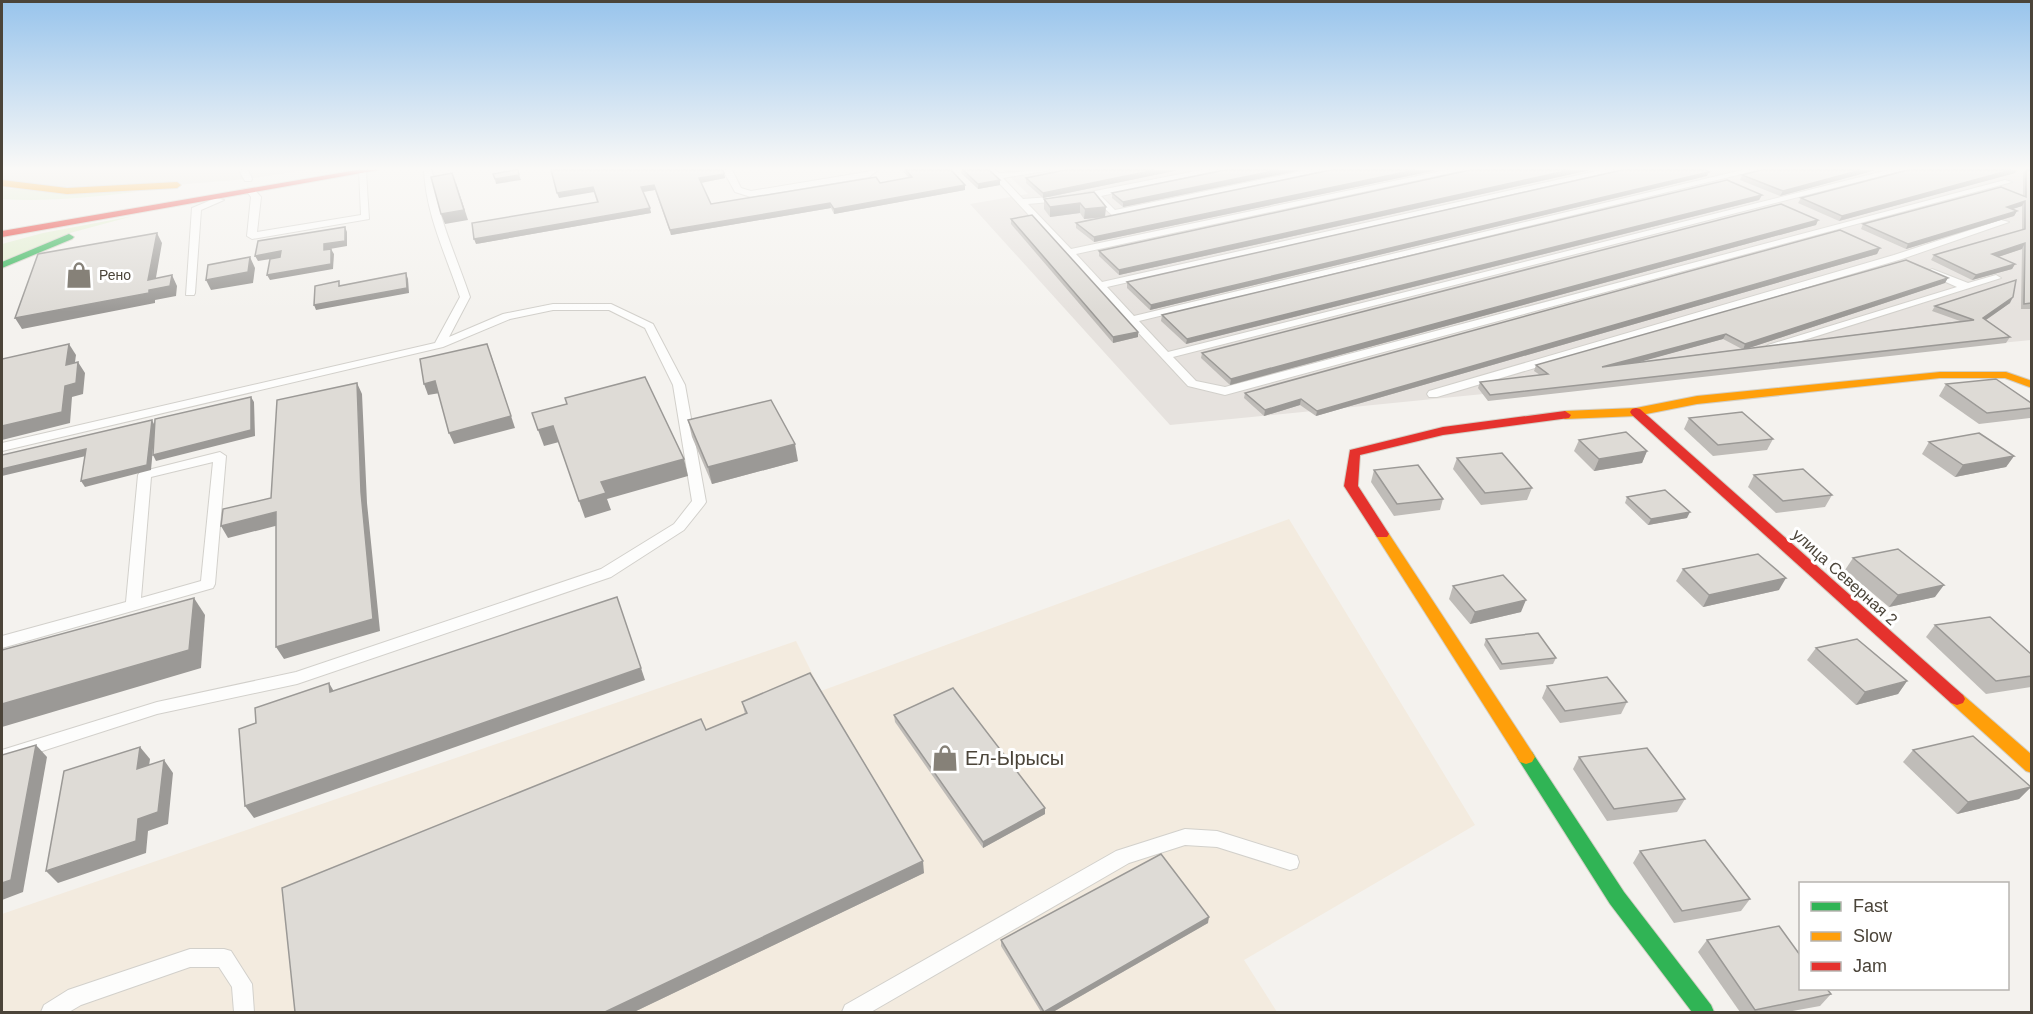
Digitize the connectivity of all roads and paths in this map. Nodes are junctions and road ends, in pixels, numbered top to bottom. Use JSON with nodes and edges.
{"nodes":[{"id":1,"x":29,"y":217,"type":"edge"},
{"id":2,"x":78,"y":217,"type":"edge"},
{"id":3,"x":130,"y":217,"type":"edge"},
{"id":4,"x":196,"y":217,"type":"edge"},
{"id":5,"x":254,"y":217,"type":"edge"},
{"id":6,"x":364,"y":217,"type":"edge"},
{"id":7,"x":435,"y":217,"type":"edge"},
{"id":8,"x":1035,"y":217,"type":"edge"},
{"id":9,"x":1237,"y":217,"type":"edge"},
{"id":10,"x":1404,"y":217,"type":"edge"},
{"id":11,"x":1558,"y":217,"type":"edge"},
{"id":12,"x":1718,"y":217,"type":"edge"},
{"id":13,"x":1886,"y":217,"type":"edge"},
{"id":14,"x":1814,"y":220,"type":"edge"},
{"id":15,"x":2,"y":222,"type":"edge"},
{"id":16,"x":2004,"y":222,"type":"edge"},
{"id":17,"x":1839,"y":231,"type":"junction"},
{"id":18,"x":2,"y":234,"type":"edge"},
{"id":19,"x":1068,"y":253,"type":"junction"},
{"id":20,"x":1892,"y":255,"type":"junction"},
{"id":21,"x":2,"y":265,"type":"edge"},
{"id":22,"x":1996,"y":278,"type":"edge"},
{"id":23,"x":1099,"y":286,"type":"junction"},
{"id":24,"x":1965,"y":286,"type":"junction"},
{"id":25,"x":190,"y":293,"type":"dead end"},
{"id":26,"x":1131,"y":320,"type":"junction"},
{"id":27,"x":439,"y":345,"type":"junction"},
{"id":28,"x":1772,"y":347,"type":"edge"},
{"id":29,"x":1165,"y":356,"type":"junction"},
{"id":30,"x":2031,"y":385,"type":"edge"},
{"id":31,"x":1433,"y":394,"type":"dead end"},
{"id":32,"x":1636,"y":412,"type":"junction"},
{"id":33,"x":2,"y":447,"type":"edge"},
{"id":34,"x":133,"y":605,"type":"junction"},
{"id":35,"x":2,"y":642,"type":"edge"},
{"id":36,"x":2,"y":757,"type":"edge"},
{"id":37,"x":2031,"y":766,"type":"edge"},
{"id":38,"x":1290,"y":862,"type":"dead end"},
{"id":39,"x":51,"y":1012,"type":"edge"},
{"id":40,"x":244,"y":1012,"type":"edge"},
{"id":41,"x":852,"y":1012,"type":"edge"},
{"id":42,"x":1704,"y":1012,"type":"edge"}],
"edges":[{"from":1,"to":15,"type":"main road"},
{"from":2,"to":18,"type":"main road"},
{"from":3,"to":21,"type":"main road"},
{"from":4,"to":25,"type":"lane"},
{"from":5,"to":6,"type":"lane"},
{"from":7,"to":27,"type":"lane"},
{"from":8,"to":19,"type":"lane"},
{"from":9,"to":19,"type":"lane"},
{"from":10,"to":23,"type":"lane"},
{"from":11,"to":26,"type":"lane"},
{"from":12,"to":29,"type":"lane"},
{"from":13,"to":17,"type":"lane"},
{"from":14,"to":17,"type":"lane"},
{"from":16,"to":20,"type":"lane"},
{"from":17,"to":29,"type":"lane"},
{"from":19,"to":23,"type":"lane"},
{"from":20,"to":24,"type":"lane"},
{"from":20,"to":31,"type":"lane"},
{"from":22,"to":24,"type":"lane"},
{"from":23,"to":26,"type":"lane"},
{"from":24,"to":28,"type":"lane"},
{"from":26,"to":29,"type":"lane"},
{"from":27,"to":33,"type":"lane"},
{"from":27,"to":36,"type":"lane"},
{"from":30,"to":32,"type":"main road"},
{"from":32,"to":37,"type":"main road","name":"улица Северная 2"},
{"from":32,"to":42,"type":"main road"},
{"from":34,"to":34,"type":"lane"},
{"from":34,"to":35,"type":"lane"},
{"from":38,"to":41,"type":"lane"},
{"from":39,"to":40,"type":"lane"}]}
